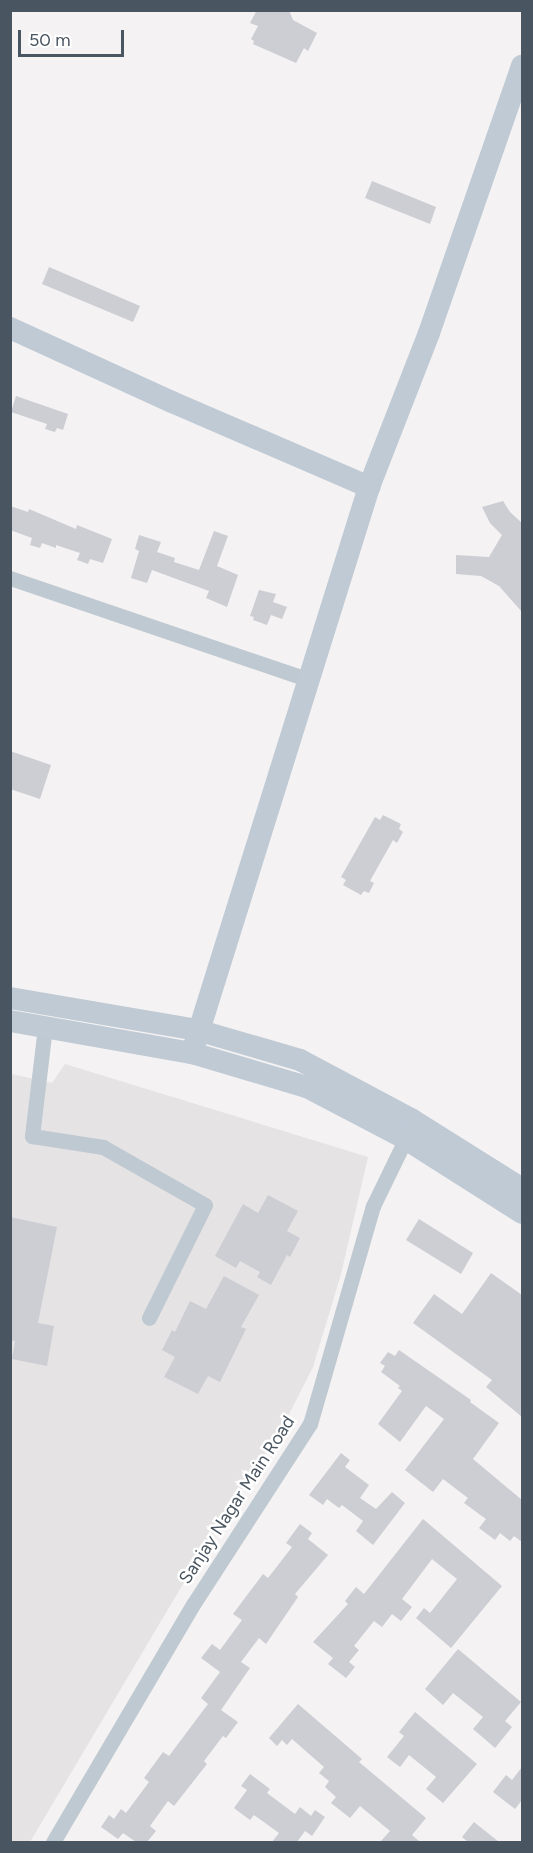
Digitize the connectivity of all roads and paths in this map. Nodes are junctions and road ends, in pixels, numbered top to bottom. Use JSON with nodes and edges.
{"nodes":[{"id":1,"x":522,"y":66,"type":"edge"},
{"id":2,"x":10,"y":328,"type":"edge"},
{"id":3,"x":369,"y":487,"type":"junction"},
{"id":4,"x":10,"y":578,"type":"edge"},
{"id":5,"x":310,"y":680,"type":"junction"},
{"id":6,"x":10,"y":998,"type":"edge"},
{"id":7,"x":10,"y":1021,"type":"edge"},
{"id":8,"x":45,"y":1027,"type":"junction"},
{"id":9,"x":197,"y":1030,"type":"junction"},
{"id":10,"x":192,"y":1053,"type":"junction"},
{"id":11,"x":411,"y":1131,"type":"junction"},
{"id":12,"x":522,"y":1189,"type":"edge"},
{"id":13,"x":522,"y":1213,"type":"edge"},
{"id":14,"x":149,"y":1318,"type":"dead end"},
{"id":15,"x":53,"y":1842,"type":"edge"}],
"edges":[{"from":1,"to":3,"type":"street"},
{"from":2,"to":3,"type":"street"},
{"from":3,"to":5,"type":"street"},
{"from":4,"to":5,"type":"street"},
{"from":5,"to":9,"type":"street"},
{"from":6,"to":9,"type":"street"},
{"from":7,"to":8,"type":"street"},
{"from":8,"to":10,"type":"street"},
{"from":8,"to":14,"type":"street"},
{"from":9,"to":10,"type":"street"},
{"from":9,"to":11,"type":"street"},
{"from":10,"to":11,"type":"street"},
{"from":11,"to":12,"type":"street"},
{"from":11,"to":13,"type":"street"},
{"from":11,"to":15,"type":"street","name":"Sanjay Nagar Main Road"}]}
